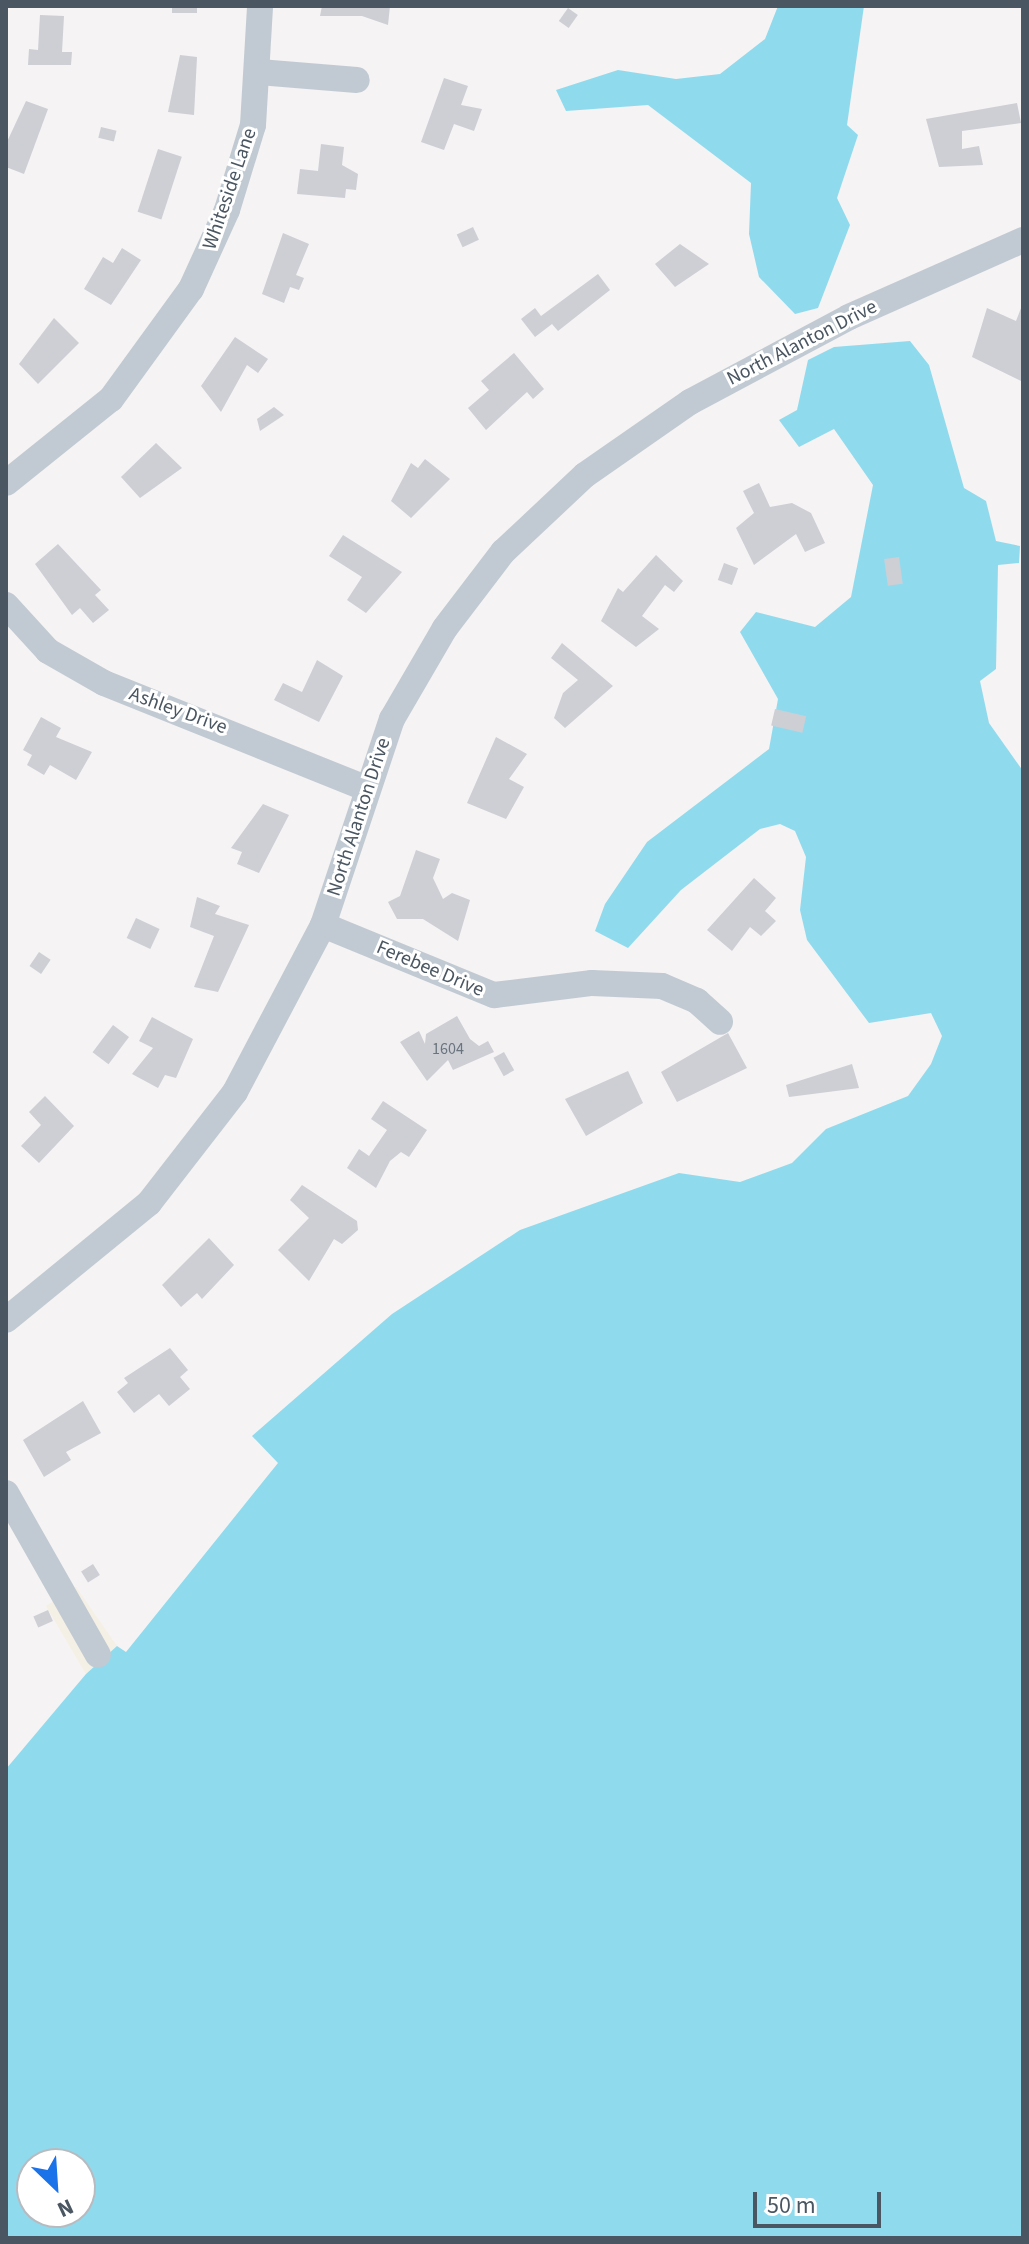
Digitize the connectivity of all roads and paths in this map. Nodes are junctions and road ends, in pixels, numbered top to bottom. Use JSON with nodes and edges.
{"nodes":[{"id":1,"x":260,"y":6,"type":"edge"},
{"id":2,"x":259,"y":72,"type":"junction"},
{"id":3,"x":357,"y":80,"type":"dead end"},
{"id":4,"x":1023,"y":240,"type":"edge"},
{"id":5,"x":6,"y":483,"type":"edge"},
{"id":6,"x":6,"y":605,"type":"edge"},
{"id":7,"x":368,"y":789,"type":"junction"},
{"id":8,"x":323,"y":925,"type":"junction"},
{"id":9,"x":720,"y":1022,"type":"dead end"},
{"id":10,"x":6,"y":1320,"type":"edge"},
{"id":11,"x":7,"y":1495,"type":"edge"},
{"id":12,"x":98,"y":1655,"type":"dead end"}],
"edges":[{"from":1,"to":2,"type":"street","name":"Whiteside Lane"},
{"from":2,"to":3,"type":"street"},
{"from":2,"to":5,"type":"street","name":"Whiteside Lane"},
{"from":4,"to":7,"type":"street","name":"North Alanton Drive"},
{"from":6,"to":7,"type":"street","name":"Ashley Drive"},
{"from":7,"to":8,"type":"street","name":"North Alanton Drive"},
{"from":8,"to":9,"type":"street","name":"Ferebee Drive"},
{"from":8,"to":10,"type":"street","name":"North Alanton Drive"},
{"from":11,"to":12,"type":"street"}]}
